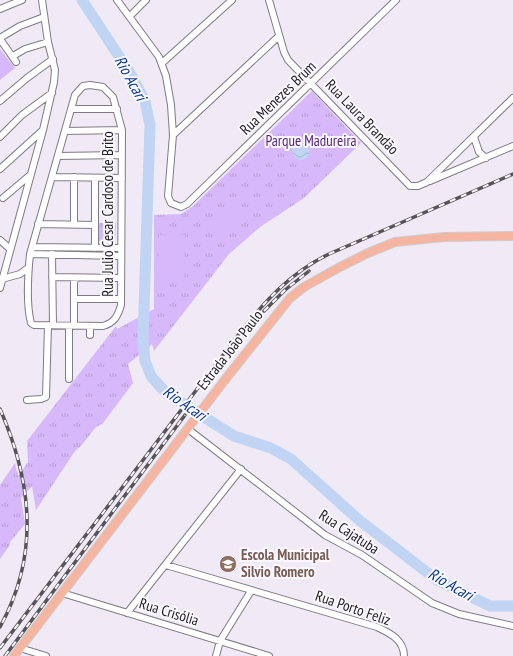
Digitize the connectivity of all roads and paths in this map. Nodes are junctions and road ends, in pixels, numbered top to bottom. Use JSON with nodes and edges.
{"nodes":[{"id":1,"x":22,"y":0,"type":"edge"},
{"id":2,"x":42,"y":0,"type":"edge"},
{"id":3,"x":117,"y":0,"type":"edge"},
{"id":4,"x":146,"y":0,"type":"edge"},
{"id":5,"x":232,"y":0,"type":"edge"},
{"id":6,"x":269,"y":0,"type":"edge"},
{"id":7,"x":396,"y":0,"type":"edge"},
{"id":8,"x":0,"y":9,"type":"edge"},
{"id":9,"x":44,"y":16,"type":"junction"},
{"id":10,"x":130,"y":16,"type":"junction"},
{"id":11,"x":280,"y":36,"type":"junction"},
{"id":12,"x":0,"y":38,"type":"edge"},
{"id":13,"x":48,"y":42,"type":"junction"},
{"id":14,"x":53,"y":58,"type":"junction"},
{"id":15,"x":162,"y":63,"type":"junction"},
{"id":16,"x":312,"y":83,"type":"junction"},
{"id":17,"x":52,"y":93,"type":"junction"},
{"id":18,"x":513,"y":98,"type":"edge"},
{"id":19,"x":0,"y":101,"type":"edge"},
{"id":20,"x":71,"y":109,"type":"junction"},
{"id":21,"x":117,"y":109,"type":"junction"},
{"id":22,"x":43,"y":130,"type":"junction"},
{"id":23,"x":122,"y":130,"type":"junction"},
{"id":24,"x":65,"y":131,"type":"junction"},
{"id":25,"x":173,"y":135,"type":"junction"},
{"id":26,"x":0,"y":137,"type":"edge"},
{"id":27,"x":474,"y":137,"type":"junction"},
{"id":28,"x":513,"y":146,"type":"edge"},
{"id":29,"x":122,"y":155,"type":"junction"},
{"id":30,"x":58,"y":156,"type":"junction"},
{"id":31,"x":486,"y":158,"type":"junction"},
{"id":32,"x":0,"y":169,"type":"edge"},
{"id":33,"x":30,"y":175,"type":"junction"},
{"id":34,"x":52,"y":177,"type":"junction"},
{"id":35,"x":74,"y":177,"type":"junction"},
{"id":36,"x":95,"y":178,"type":"junction"},
{"id":37,"x":122,"y":178,"type":"junction"},
{"id":38,"x":427,"y":182,"type":"junction"},
{"id":39,"x":3,"y":198,"type":"dead end"},
{"id":40,"x":38,"y":224,"type":"junction"},
{"id":41,"x":74,"y":224,"type":"junction"},
{"id":42,"x":95,"y":225,"type":"junction"},
{"id":43,"x":513,"y":236,"type":"edge"},
{"id":44,"x":0,"y":241,"type":"edge"},
{"id":45,"x":32,"y":247,"type":"junction"},
{"id":46,"x":95,"y":248,"type":"junction"},
{"id":47,"x":120,"y":248,"type":"junction"},
{"id":48,"x":10,"y":249,"type":"junction"},
{"id":49,"x":30,"y":254,"type":"junction"},
{"id":50,"x":52,"y":254,"type":"junction"},
{"id":51,"x":120,"y":256,"type":"junction"},
{"id":52,"x":28,"y":268,"type":"junction"},
{"id":53,"x":52,"y":277,"type":"junction"},
{"id":54,"x":78,"y":278,"type":"junction"},
{"id":55,"x":120,"y":278,"type":"junction"},
{"id":56,"x":2,"y":279,"type":"junction"},
{"id":57,"x":0,"y":288,"type":"edge"},
{"id":58,"x":74,"y":299,"type":"junction"},
{"id":59,"x":121,"y":299,"type":"junction"},
{"id":60,"x":50,"y":325,"type":"junction"},
{"id":61,"x":71,"y":326,"type":"junction"},
{"id":62,"x":90,"y":326,"type":"junction"},
{"id":63,"x":90,"y":335,"type":"dead end"},
{"id":64,"x":69,"y":379,"type":"dead end"},
{"id":65,"x":27,"y":400,"type":"dead end"},
{"id":66,"x":189,"y":427,"type":"junction"},
{"id":67,"x":241,"y":469,"type":"junction"},
{"id":68,"x":166,"y":565,"type":"junction"},
{"id":69,"x":251,"y":591,"type":"junction"},
{"id":70,"x":62,"y":592,"type":"junction"},
{"id":71,"x":127,"y":613,"type":"junction"},
{"id":72,"x":513,"y":626,"type":"edge"},
{"id":73,"x":220,"y":641,"type":"junction"},
{"id":74,"x":20,"y":648,"type":"junction"},
{"id":75,"x":14,"y":656,"type":"edge"},
{"id":76,"x":46,"y":656,"type":"edge"},
{"id":77,"x":216,"y":656,"type":"edge"},
{"id":78,"x":269,"y":656,"type":"edge"},
{"id":79,"x":404,"y":656,"type":"edge"}],
"edges":[{"from":1,"to":8,"type":"street"},
{"from":2,"to":9,"type":"street"},
{"from":3,"to":10,"type":"street"},
{"from":4,"to":10,"type":"street"},
{"from":5,"to":15,"type":"street"},
{"from":6,"to":11,"type":"street","name":"Rua Laura Brandão"},
{"from":7,"to":16,"type":"street","name":"Rua Menezes Brum"},
{"from":9,"to":12,"type":"street"},
{"from":9,"to":13,"type":"street"},
{"from":10,"to":15,"type":"street"},
{"from":11,"to":16,"type":"street","name":"Rua Laura Brandão"},
{"from":11,"to":25,"type":"street"},
{"from":12,"to":13,"type":"street"},
{"from":13,"to":14,"type":"street"},
{"from":14,"to":17,"type":"street"},
{"from":14,"to":19,"type":"street"},
{"from":15,"to":25,"type":"street"},
{"from":16,"to":25,"type":"street","name":"Rua Menezes Brum"},
{"from":16,"to":38,"type":"street","name":"Rua Laura Brandão"},
{"from":17,"to":22,"type":"street"},
{"from":17,"to":26,"type":"street"},
{"from":18,"to":27,"type":"street"},
{"from":20,"to":21,"type":"street"},
{"from":20,"to":21,"type":"street","name":"Rua Julio Cesar Cardoso de Brito"},
{"from":20,"to":24,"type":"street","name":"Rua Julio Cesar Cardoso de Brito"},
{"from":21,"to":23,"type":"street","name":"Rua Julio Cesar Cardoso de Brito"},
{"from":22,"to":32,"type":"street"},
{"from":22,"to":33,"type":"street"},
{"from":23,"to":24,"type":"street"},
{"from":23,"to":29,"type":"street","name":"Rua Julio Cesar Cardoso de Brito"},
{"from":24,"to":30,"type":"street","name":"Rua Julio Cesar Cardoso de Brito"},
{"from":27,"to":31,"type":"street"},
{"from":27,"to":38,"type":"street"},
{"from":28,"to":31,"type":"street"},
{"from":29,"to":30,"type":"street"},
{"from":29,"to":37,"type":"street","name":"Rua Julio Cesar Cardoso de Brito"},
{"from":30,"to":34,"type":"street","name":"Rua Julio Cesar Cardoso de Brito"},
{"from":31,"to":38,"type":"street"},
{"from":33,"to":39,"type":"street"},
{"from":33,"to":48,"type":"street"},
{"from":34,"to":35,"type":"street"},
{"from":34,"to":40,"type":"street","name":"Rua Julio Cesar Cardoso de Brito"},
{"from":35,"to":36,"type":"street"},
{"from":35,"to":41,"type":"street"},
{"from":36,"to":37,"type":"street"},
{"from":36,"to":42,"type":"street"},
{"from":37,"to":47,"type":"street","name":"Rua Julio Cesar Cardoso de Brito"},
{"from":40,"to":41,"type":"street"},
{"from":40,"to":45,"type":"street","name":"Rua Julio Cesar Cardoso de Brito"},
{"from":41,"to":42,"type":"street"},
{"from":42,"to":46,"type":"street"},
{"from":43,"to":66,"type":"main road","name":"Estrada João Paulo"},
{"from":44,"to":48,"type":"street"},
{"from":45,"to":46,"type":"street"},
{"from":45,"to":49,"type":"street","name":"Rua Julio Cesar Cardoso de Brito"},
{"from":46,"to":47,"type":"street"},
{"from":47,"to":51,"type":"street","name":"Rua Julio Cesar Cardoso de Brito"},
{"from":48,"to":56,"type":"street"},
{"from":49,"to":50,"type":"street"},
{"from":49,"to":52,"type":"street","name":"Rua Julio Cesar Cardoso de Brito"},
{"from":50,"to":51,"type":"street"},
{"from":50,"to":53,"type":"street"},
{"from":51,"to":55,"type":"street","name":"Rua Julio Cesar Cardoso de Brito"},
{"from":52,"to":56,"type":"street"},
{"from":52,"to":60,"type":"street","name":"Rua Julio Cesar Cardoso de Brito"},
{"from":53,"to":54,"type":"street"},
{"from":53,"to":60,"type":"street"},
{"from":54,"to":55,"type":"street"},
{"from":54,"to":58,"type":"street"},
{"from":55,"to":59,"type":"street","name":"Rua Julio Cesar Cardoso de Brito"},
{"from":56,"to":57,"type":"street"},
{"from":58,"to":59,"type":"street"},
{"from":58,"to":61,"type":"street"},
{"from":59,"to":62,"type":"street","name":"Rua Julio Cesar Cardoso de Brito"},
{"from":60,"to":61,"type":"street","name":"Rua Julio Cesar Cardoso de Brito"},
{"from":60,"to":65,"type":"street"},
{"from":61,"to":62,"type":"street","name":"Rua Julio Cesar Cardoso de Brito"},
{"from":61,"to":64,"type":"street"},
{"from":62,"to":63,"type":"street"},
{"from":66,"to":67,"type":"street","name":"Rua Cajatuba"},
{"from":66,"to":70,"type":"main road","name":"Estrada João Paulo"},
{"from":67,"to":68,"type":"street"},
{"from":67,"to":72,"type":"street","name":"Rua Cajatuba"},
{"from":68,"to":69,"type":"street","name":"Rua Porto Feliz"},
{"from":68,"to":71,"type":"street"},
{"from":69,"to":73,"type":"street"},
{"from":69,"to":79,"type":"street","name":"Rua Porto Feliz"},
{"from":70,"to":71,"type":"street","name":"Rua Crisólia"},
{"from":70,"to":74,"type":"main road","name":"Estrada João Paulo"},
{"from":71,"to":73,"type":"street","name":"Rua Crisólia"},
{"from":73,"to":77,"type":"street"},
{"from":73,"to":78,"type":"street","name":"Rua Crisólia"},
{"from":74,"to":75,"type":"main road","name":"Estrada João Paulo"},
{"from":74,"to":76,"type":"street"}]}
